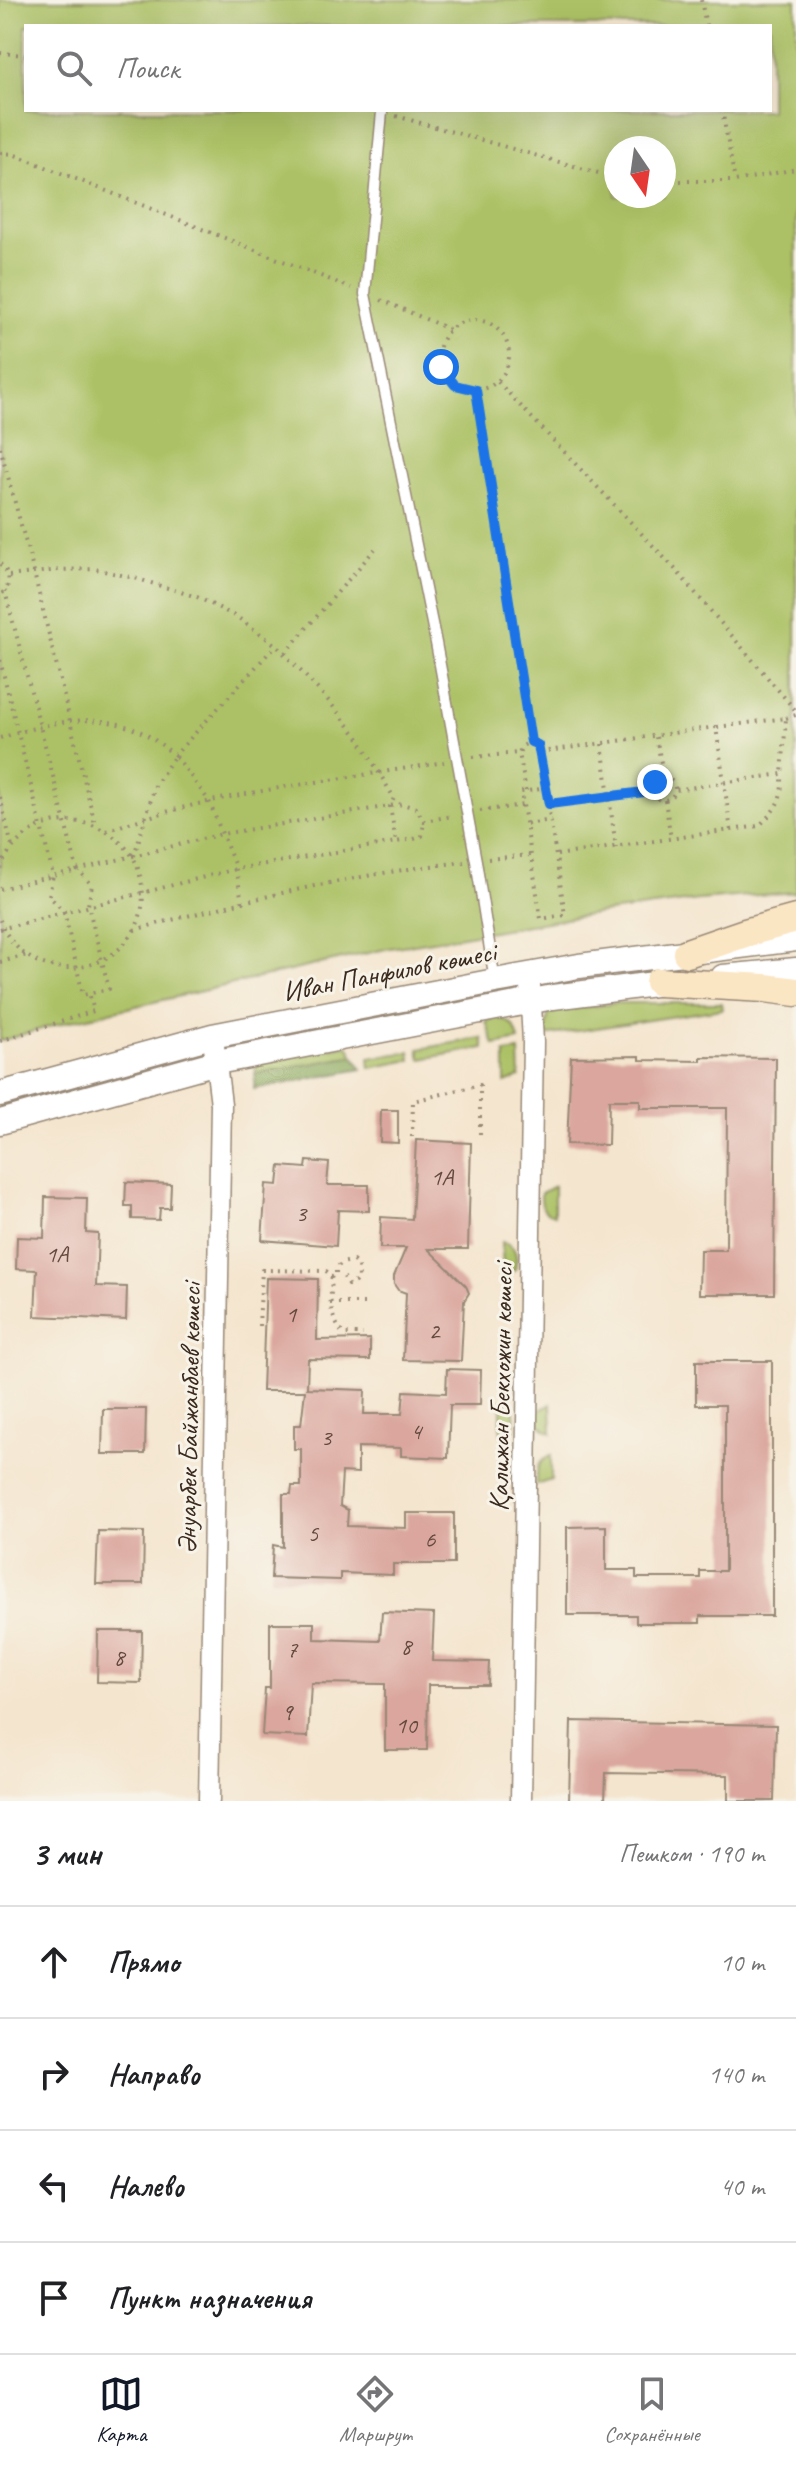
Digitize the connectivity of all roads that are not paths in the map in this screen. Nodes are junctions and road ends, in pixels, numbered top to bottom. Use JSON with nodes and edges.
{"nodes":[{"id":1,"x":382,"y":112,"type":"road end"},
{"id":2,"x":796,"y":919,"type":"edge"},
{"id":3,"x":796,"y":939,"type":"edge"},
{"id":4,"x":687,"y":953,"type":"junction"},
{"id":5,"x":796,"y":970,"type":"edge"},
{"id":6,"x":529,"y":974,"type":"junction"},
{"id":7,"x":495,"y":981,"type":"junction"},
{"id":8,"x":659,"y":982,"type":"junction"},
{"id":9,"x":796,"y":992,"type":"edge"},
{"id":10,"x":532,"y":1002,"type":"junction"},
{"id":11,"x":212,"y":1036,"type":"junction"},
{"id":12,"x":217,"y":1062,"type":"junction"},
{"id":13,"x":0,"y":1094,"type":"edge"},
{"id":14,"x":0,"y":1122,"type":"edge"},
{"id":15,"x":209,"y":1801,"type":"edge"},
{"id":16,"x":521,"y":1801,"type":"edge"}],
"edges":[{"from":1,"to":7,"type":"lane"},
{"from":2,"to":4,"type":"main road"},
{"from":3,"to":4,"type":"street","name":"Иван Панфилов көшесі"},
{"from":4,"to":6,"type":"street","name":"Иван Панфилов көшесі"},
{"from":5,"to":8,"type":"street","name":"Иван Панфилов көшесі"},
{"from":6,"to":7,"type":"street","name":"Иван Панфилов көшесі"},
{"from":6,"to":10,"type":"street","name":"Қалижан Бекхожин көшесі"},
{"from":7,"to":11,"type":"street","name":"Иван Панфилов көшесі"},
{"from":8,"to":9,"type":"main road"},
{"from":8,"to":10,"type":"street","name":"Иван Панфилов көшесі"},
{"from":10,"to":12,"type":"street","name":"Иван Панфилов көшесі"},
{"from":10,"to":16,"type":"street","name":"Қалижан Бекхожин көшесі"},
{"from":11,"to":12,"type":"street","name":"Әнуарбек Байжанбаев көшесі"},
{"from":11,"to":13,"type":"street","name":"Иван Панфилов көшесі"},
{"from":12,"to":14,"type":"street","name":"Иван Панфилов көшесі"},
{"from":12,"to":15,"type":"street","name":"Әнуарбек Байжанбаев көшесі"}]}
